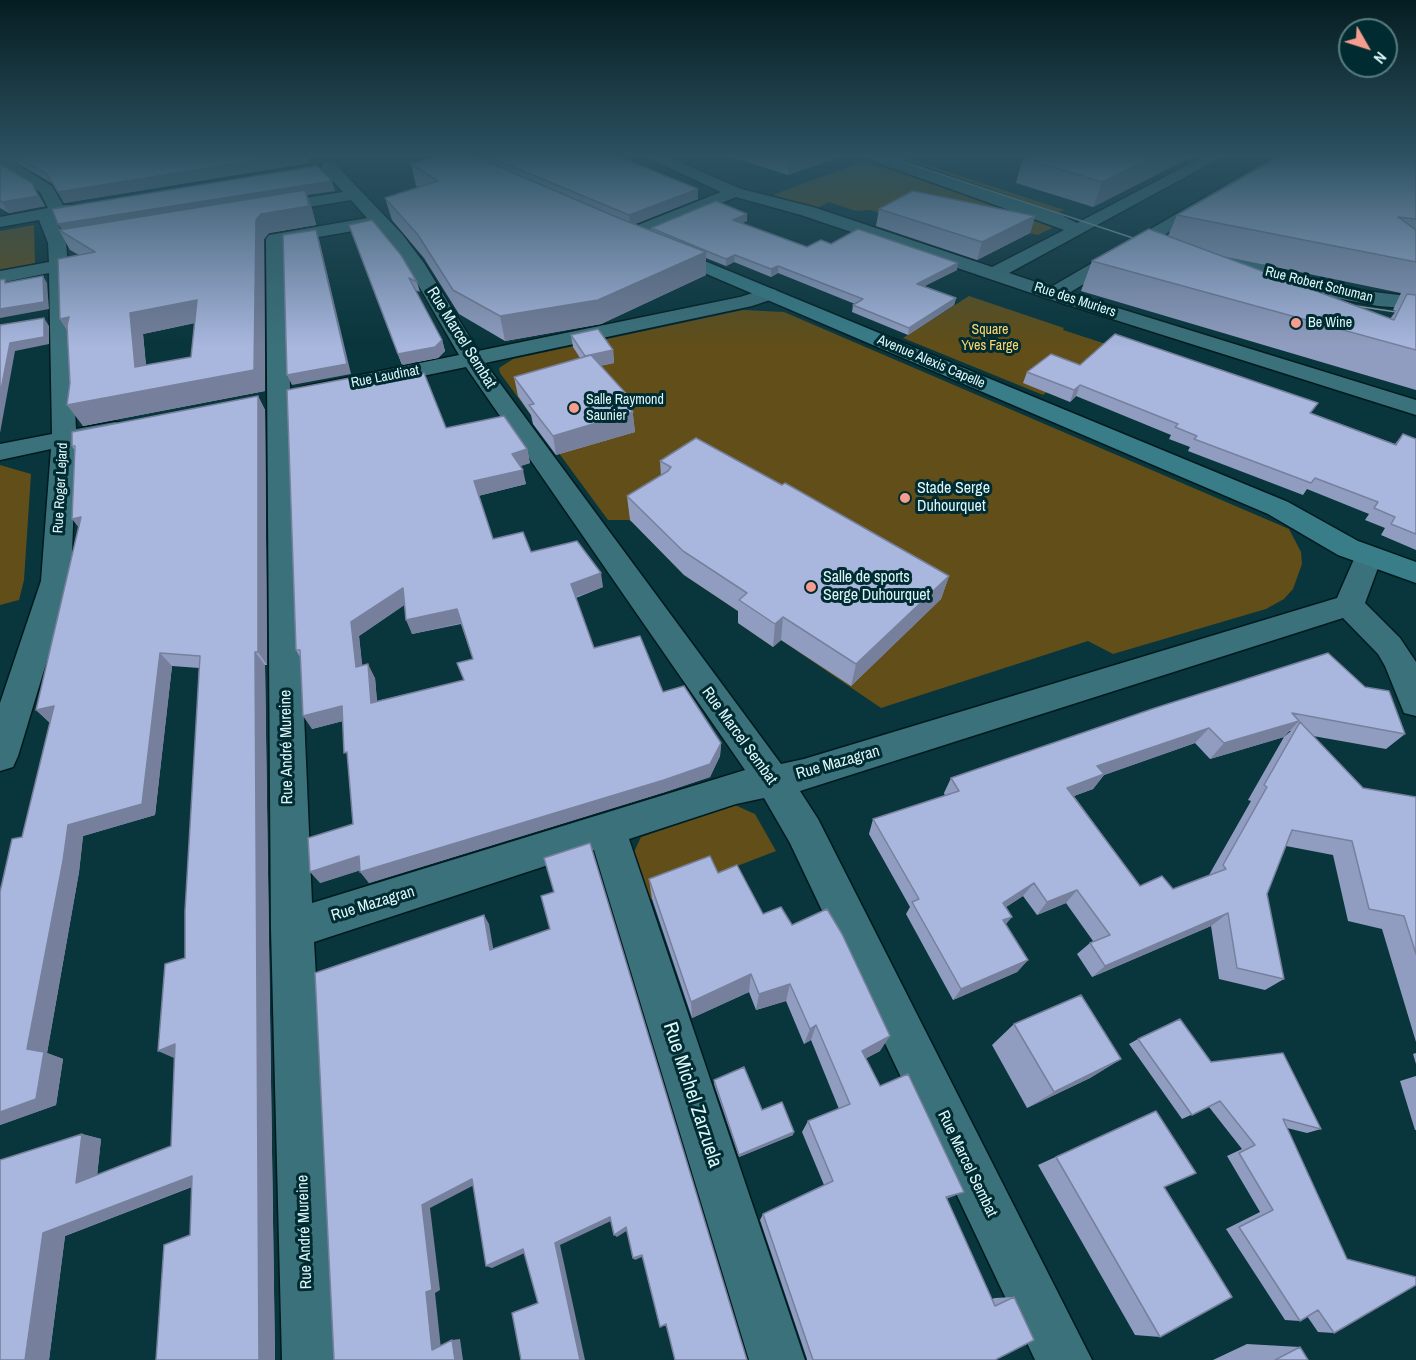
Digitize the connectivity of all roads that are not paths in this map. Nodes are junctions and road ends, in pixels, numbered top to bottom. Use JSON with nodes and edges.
{"nodes":[{"id":1,"x":53,"y":219,"type":"edge"},
{"id":2,"x":659,"y":219,"type":"edge"},
{"id":3,"x":832,"y":219,"type":"edge"},
{"id":4,"x":1062,"y":219,"type":"edge"},
{"id":5,"x":1096,"y":219,"type":"edge"},
{"id":6,"x":1179,"y":219,"type":"edge"},
{"id":7,"x":379,"y":221,"type":"joint"},
{"id":8,"x":1074,"y":231,"type":"junction"},
{"id":9,"x":1159,"y":231,"type":"junction"},
{"id":10,"x":79,"y":240,"type":"edge"},
{"id":11,"x":1175,"y":242,"type":"edge"},
{"id":12,"x":57,"y":243,"type":"junction"},
{"id":13,"x":1128,"y":250,"type":"junction"},
{"id":14,"x":1204,"y":252,"type":"edge"},
{"id":15,"x":1158,"y":254,"type":"edge"},
{"id":16,"x":59,"y":266,"type":"junction"},
{"id":17,"x":1215,"y":272,"type":"edge"},
{"id":18,"x":993,"y":274,"type":"junction"},
{"id":19,"x":0,"y":277,"type":"edge"},
{"id":20,"x":769,"y":294,"type":"junction"},
{"id":21,"x":1053,"y":294,"type":"junction"},
{"id":22,"x":1416,"y":303,"type":"edge"},
{"id":23,"x":1416,"y":322,"type":"edge"},
{"id":24,"x":473,"y":360,"type":"junction"},
{"id":25,"x":265,"y":401,"type":"junction"},
{"id":26,"x":1416,"y":408,"type":"edge"},
{"id":27,"x":137,"y":425,"type":"edge"},
{"id":28,"x":64,"y":438,"type":"junction"},
{"id":29,"x":0,"y":452,"type":"edge"},
{"id":30,"x":1368,"y":557,"type":"junction"},
{"id":31,"x":1416,"y":573,"type":"edge"},
{"id":32,"x":1349,"y":605,"type":"junction"},
{"id":33,"x":1416,"y":704,"type":"edge"},
{"id":34,"x":0,"y":756,"type":"edge"},
{"id":35,"x":772,"y":780,"type":"junction"},
{"id":36,"x":607,"y":831,"type":"junction"},
{"id":37,"x":292,"y":929,"type":"junction"},
{"id":38,"x":310,"y":1360,"type":"edge"},
{"id":39,"x":777,"y":1360,"type":"edge"},
{"id":40,"x":1064,"y":1360,"type":"edge"}],
"edges":[{"from":1,"to":12,"type":"street","name":"Rue Roger Lejard"},
{"from":2,"to":20,"type":"street","name":"Avenue Alexis Capelle"},
{"from":3,"to":18,"type":"street","name":"Rue des Muriers"},
{"from":4,"to":8,"type":"street"},
{"from":5,"to":8,"type":"street"},
{"from":6,"to":9,"type":"street"},
{"from":7,"to":24,"type":"street","name":"Rue Marcel Sembat"},
{"from":7,"to":25,"type":"street","name":"Rue André Mureine"},
{"from":8,"to":18,"type":"street"},
{"from":9,"to":11,"type":"street"},
{"from":9,"to":13,"type":"street"},
{"from":10,"to":12,"type":"street"},
{"from":12,"to":16,"type":"street","name":"Rue Roger Lejard"},
{"from":13,"to":15,"type":"street"},
{"from":13,"to":21,"type":"street"},
{"from":14,"to":22,"type":"street","name":"Rue Robert Schuman"},
{"from":16,"to":19,"type":"street"},
{"from":16,"to":28,"type":"street","name":"Rue Roger Lejard"},
{"from":17,"to":23,"type":"street","name":"Rue Robert Schuman"},
{"from":18,"to":21,"type":"street","name":"Rue des Muriers"},
{"from":20,"to":24,"type":"street","name":"Rue Laudinat"},
{"from":20,"to":30,"type":"street","name":"Avenue Alexis Capelle"},
{"from":21,"to":26,"type":"street","name":"Rue des Muriers"},
{"from":24,"to":25,"type":"street","name":"Rue Laudinat"},
{"from":24,"to":35,"type":"street","name":"Rue Marcel Sembat"},
{"from":25,"to":37,"type":"street","name":"Rue André Mureine"},
{"from":27,"to":28,"type":"street"},
{"from":28,"to":29,"type":"street"},
{"from":28,"to":34,"type":"street","name":"Rue Roger Lejard"},
{"from":30,"to":31,"type":"street","name":"Avenue Alexis Capelle"},
{"from":30,"to":32,"type":"street"},
{"from":32,"to":33,"type":"street"},
{"from":32,"to":35,"type":"street","name":"Rue Mazagran"},
{"from":35,"to":36,"type":"street","name":"Rue Mazagran"},
{"from":35,"to":40,"type":"street","name":"Rue Marcel Sembat"},
{"from":36,"to":37,"type":"street","name":"Rue Mazagran"},
{"from":36,"to":39,"type":"street","name":"Rue Michel Zarzuela"},
{"from":37,"to":38,"type":"street","name":"Rue André Mureine"}]}
